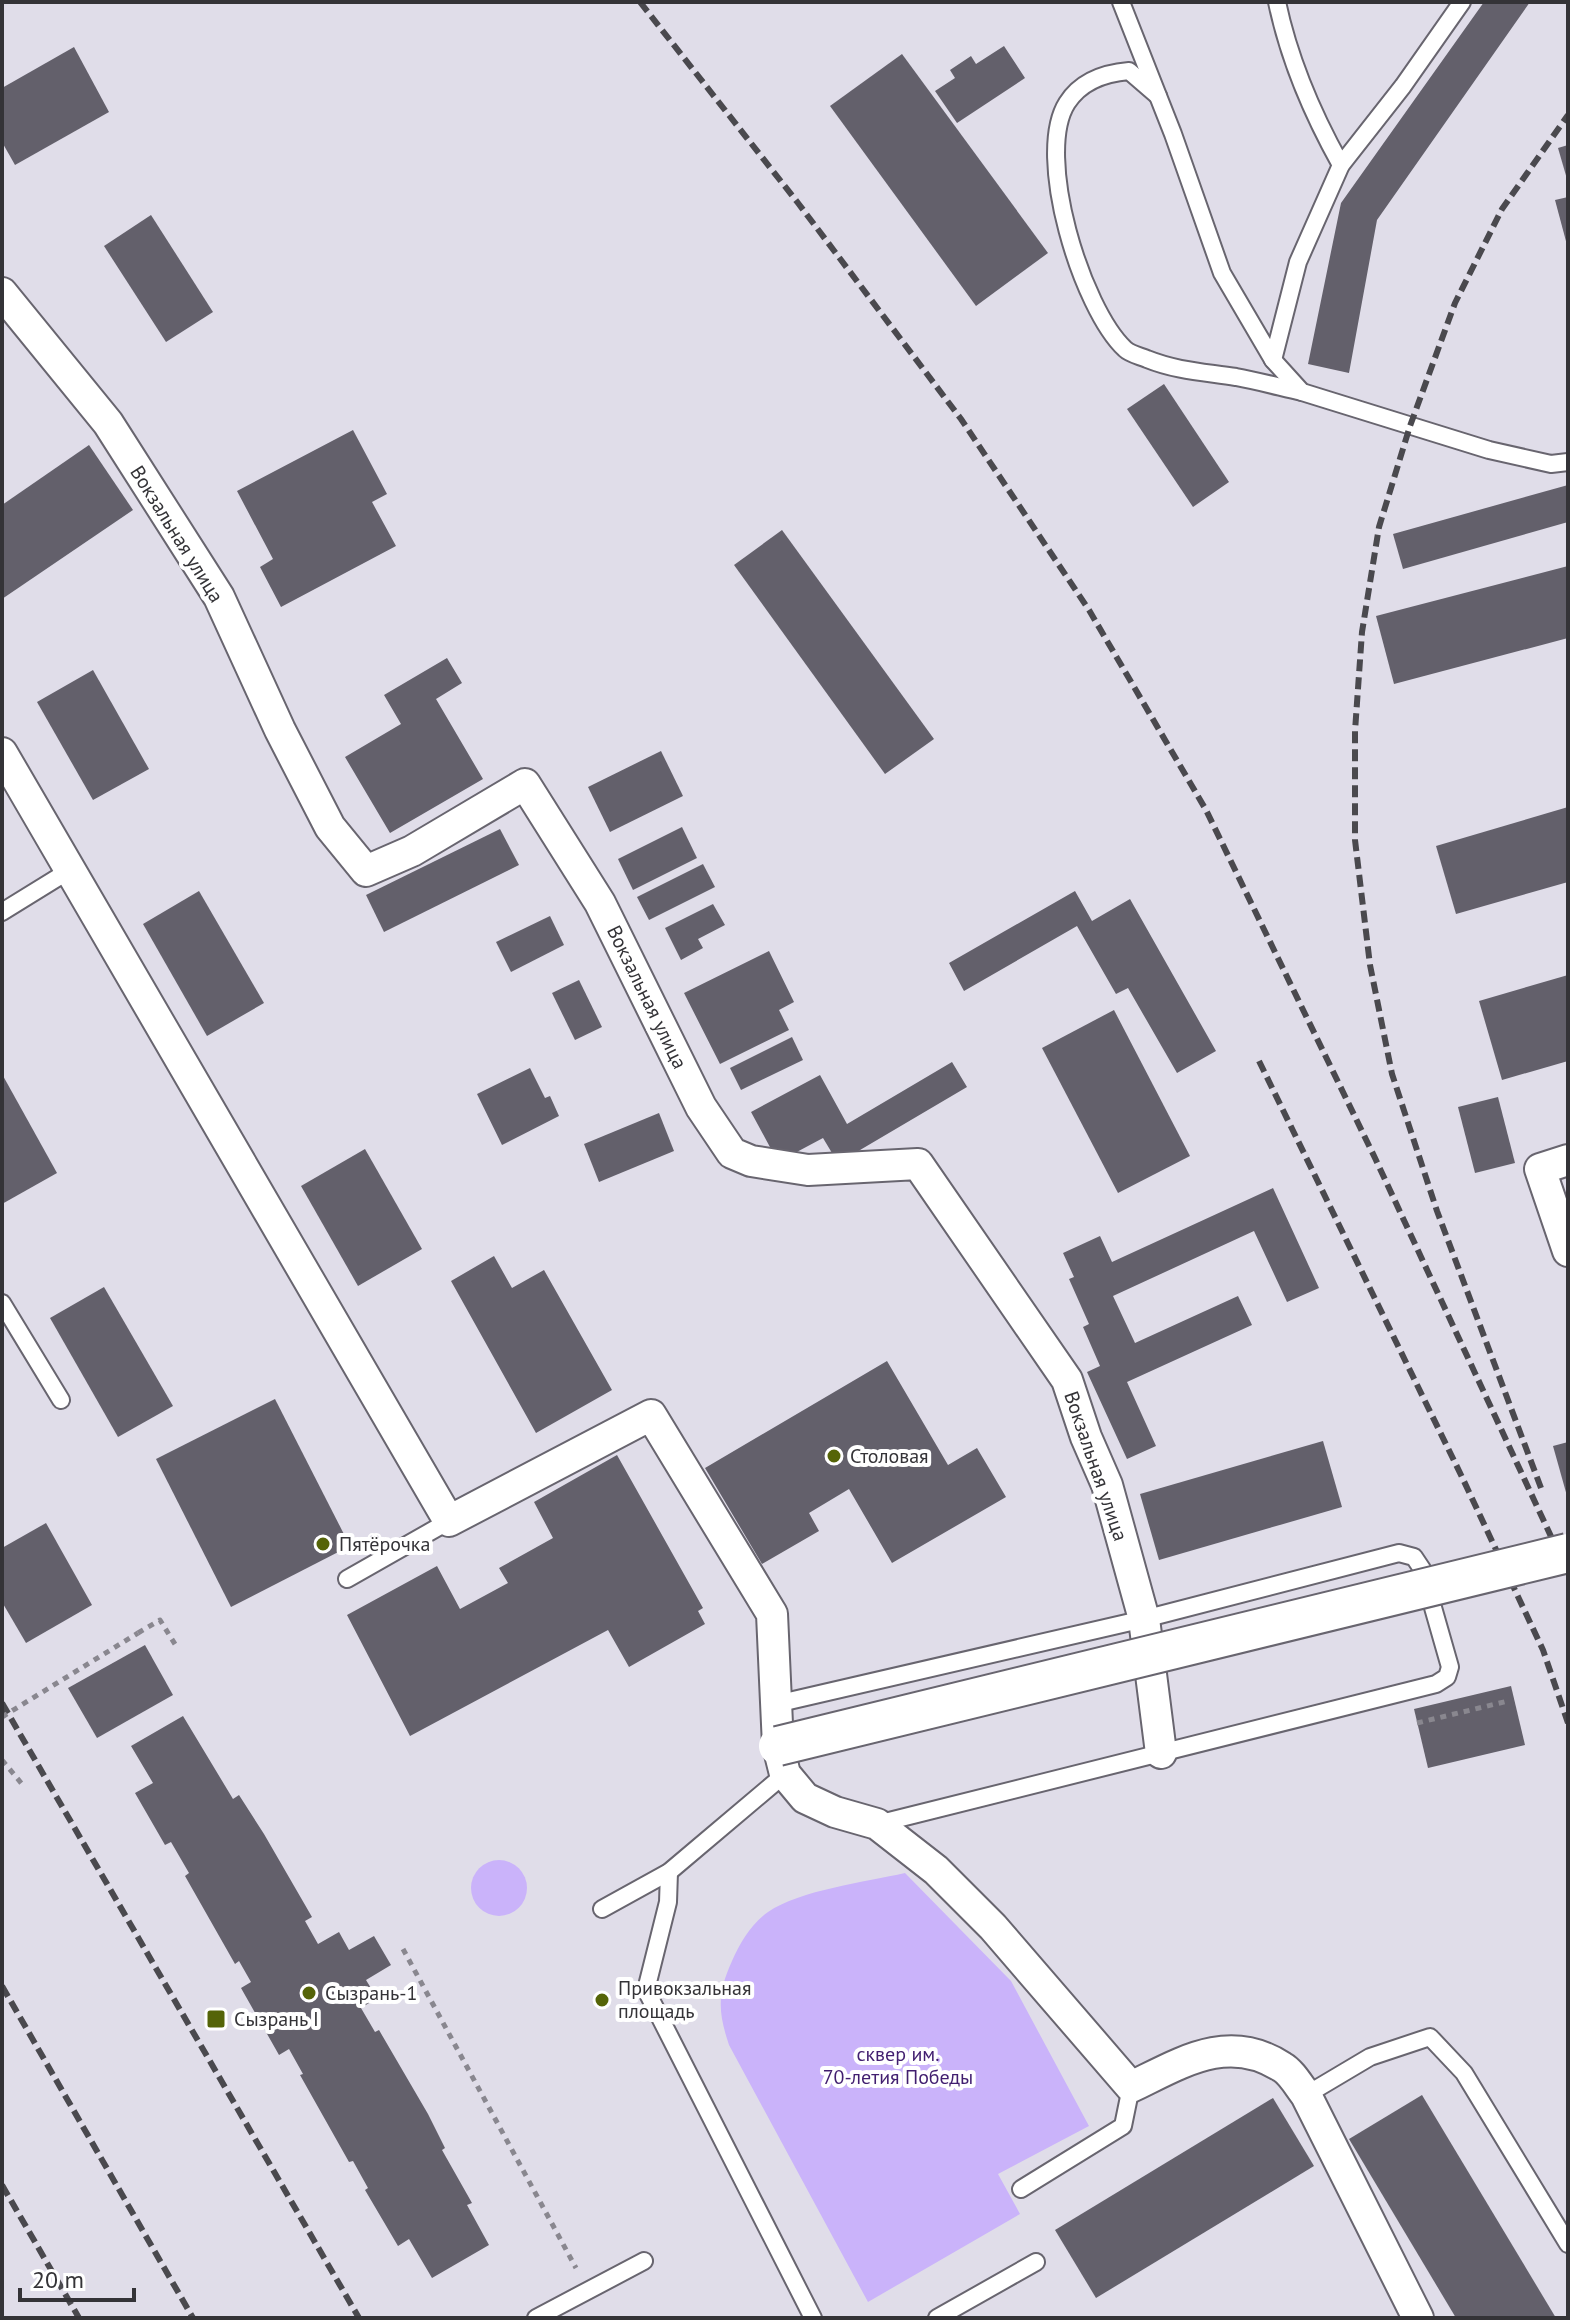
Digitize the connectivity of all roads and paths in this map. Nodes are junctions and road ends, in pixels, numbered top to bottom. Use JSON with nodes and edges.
{"nodes":[{"id":1,"x":1121,"y":2,"type":"edge"},
{"id":2,"x":1277,"y":2,"type":"edge"},
{"id":3,"x":1462,"y":2,"type":"edge"},
{"id":4,"x":1159,"y":97,"type":"junction"},
{"id":5,"x":1341,"y":165,"type":"junction"},
{"id":6,"x":2,"y":293,"type":"edge"},
{"id":7,"x":1273,"y":360,"type":"junction"},
{"id":8,"x":1302,"y":392,"type":"junction"},
{"id":9,"x":1568,"y":462,"type":"edge"},
{"id":10,"x":2,"y":753,"type":"edge"},
{"id":11,"x":70,"y":870,"type":"junction"},
{"id":12,"x":2,"y":912,"type":"edge"},
{"id":13,"x":1568,"y":1160,"type":"edge"},
{"id":14,"x":1568,"y":1251,"type":"edge"},
{"id":15,"x":2,"y":1303,"type":"edge"},
{"id":16,"x":61,"y":1400,"type":"dead end"},
{"id":17,"x":449,"y":1521,"type":"junction"},
{"id":18,"x":1568,"y":1553,"type":"edge"},
{"id":19,"x":347,"y":1579,"type":"dead end"},
{"id":20,"x":1144,"y":1619,"type":"junction"},
{"id":21,"x":178,"y":1649,"type":"dead end"},
{"id":22,"x":1508,"y":1701,"type":"dead end"},
{"id":23,"x":776,"y":1704,"type":"junction"},
{"id":24,"x":2,"y":1717,"type":"edge"},
{"id":25,"x":1417,"y":1723,"type":"dead end"},
{"id":26,"x":1161,"y":1753,"type":"junction"},
{"id":27,"x":2,"y":1760,"type":"edge"},
{"id":28,"x":781,"y":1760,"type":"junction"},
{"id":29,"x":22,"y":1784,"type":"dead end"},
{"id":30,"x":877,"y":1824,"type":"junction"},
{"id":31,"x":669,"y":1872,"type":"junction"},
{"id":32,"x":602,"y":1909,"type":"dead end"},
{"id":33,"x":403,"y":1949,"type":"dead end"},
{"id":34,"x":1131,"y":2087,"type":"junction"},
{"id":35,"x":1306,"y":2095,"type":"junction"},
{"id":36,"x":1021,"y":2189,"type":"dead end"},
{"id":37,"x":1568,"y":2244,"type":"edge"},
{"id":38,"x":644,"y":2261,"type":"dead end"},
{"id":39,"x":1036,"y":2262,"type":"dead end"},
{"id":40,"x":588,"y":2291,"type":"junction"},
{"id":41,"x":536,"y":2318,"type":"edge"},
{"id":42,"x":813,"y":2318,"type":"edge"},
{"id":43,"x":937,"y":2318,"type":"edge"},
{"id":44,"x":1418,"y":2318,"type":"edge"}],
"edges":[{"from":1,"to":4,"type":"lane"},
{"from":2,"to":5,"type":"lane"},
{"from":3,"to":5,"type":"lane"},
{"from":4,"to":7,"type":"lane"},
{"from":4,"to":8,"type":"lane"},
{"from":5,"to":7,"type":"lane"},
{"from":6,"to":20,"type":"street","name":"Вокзальная улица"},
{"from":7,"to":8,"type":"lane"},
{"from":8,"to":9,"type":"lane"},
{"from":10,"to":11,"type":"street"},
{"from":11,"to":12,"type":"lane"},
{"from":11,"to":17,"type":"street"},
{"from":13,"to":14,"type":"street"},
{"from":15,"to":16,"type":"lane"},
{"from":17,"to":19,"type":"lane"},
{"from":17,"to":23,"type":"street"},
{"from":18,"to":28,"type":"street","bridge":true},
{"from":20,"to":23,"type":"lane"},
{"from":20,"to":26,"type":"street"},
{"from":20,"to":26,"type":"lane"},
{"from":21,"to":24,"type":"path","bridge":true},
{"from":22,"to":25,"type":"path"},
{"from":23,"to":28,"type":"street"},
{"from":26,"to":30,"type":"lane"},
{"from":27,"to":29,"type":"path"},
{"from":28,"to":30,"type":"street"},
{"from":28,"to":31,"type":"lane"},
{"from":30,"to":34,"type":"street"},
{"from":31,"to":32,"type":"lane"},
{"from":31,"to":42,"type":"lane"},
{"from":33,"to":40,"type":"path"},
{"from":34,"to":35,"type":"street"},
{"from":34,"to":36,"type":"lane"},
{"from":35,"to":37,"type":"lane"},
{"from":35,"to":44,"type":"street"},
{"from":38,"to":40,"type":"lane"},
{"from":39,"to":43,"type":"lane"},
{"from":40,"to":41,"type":"lane"}]}
